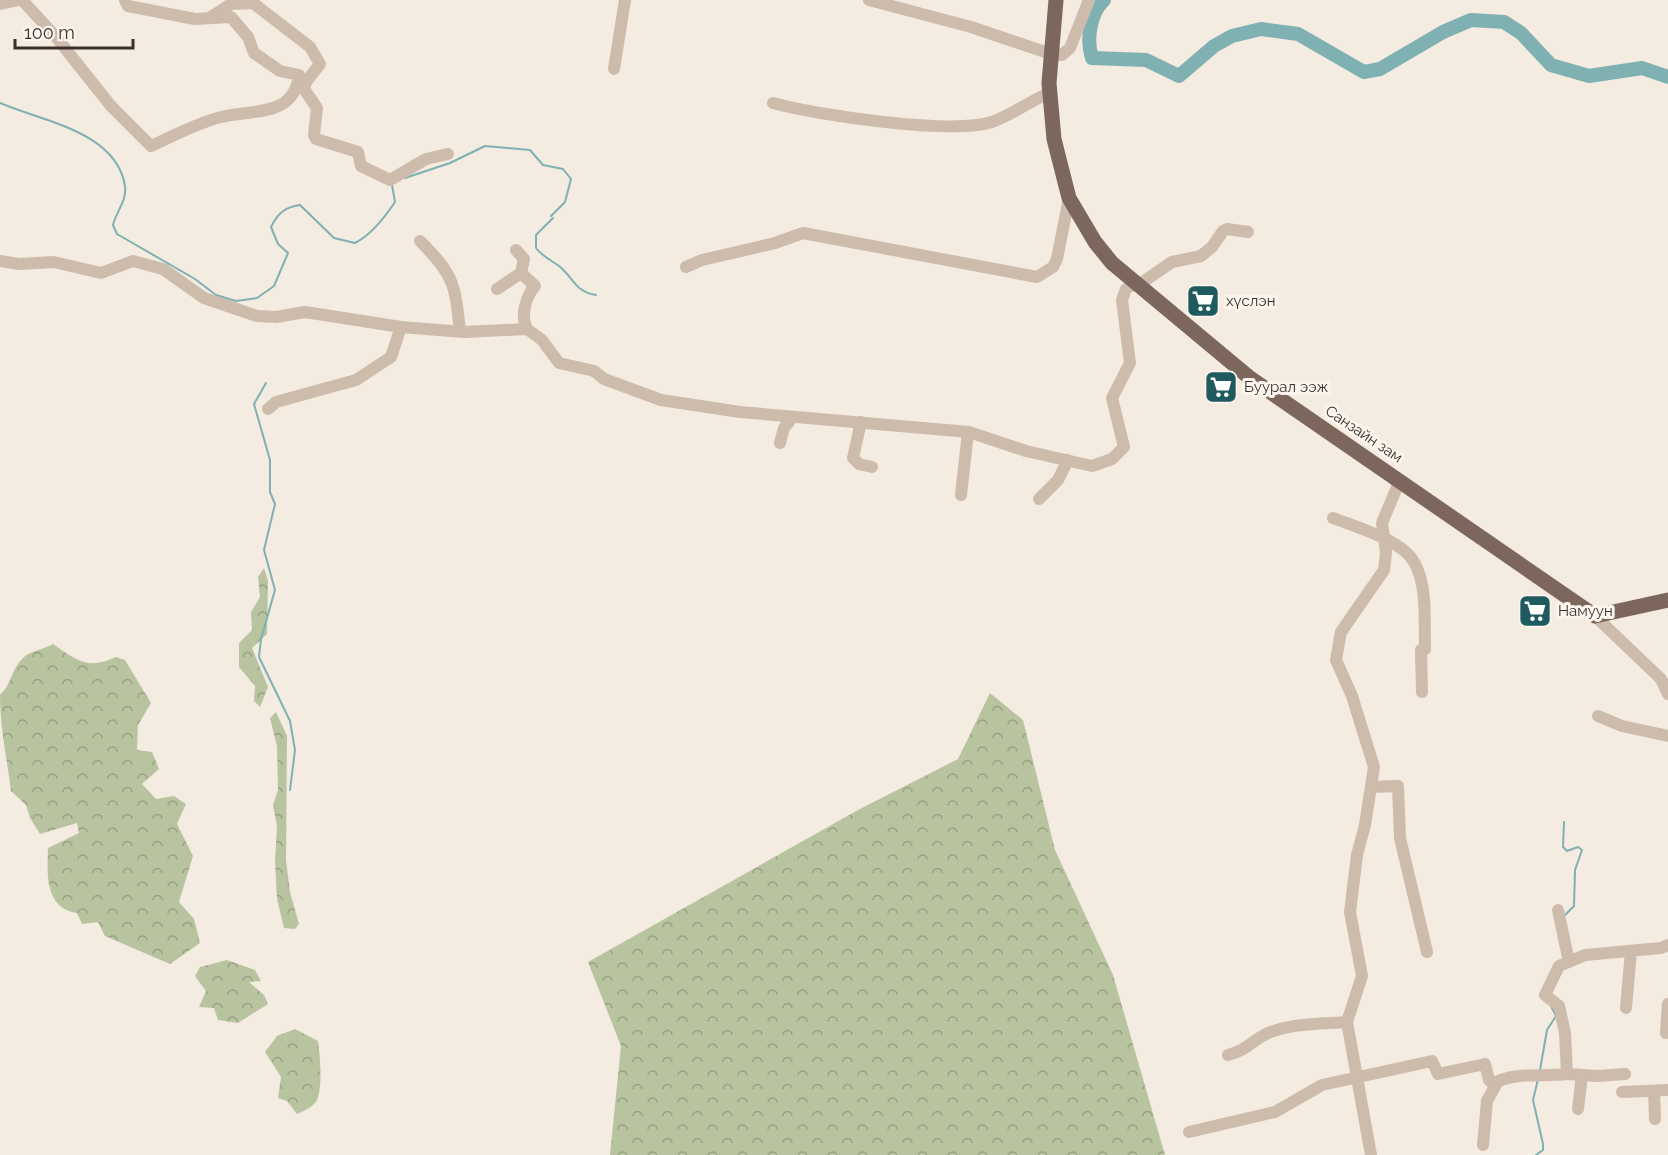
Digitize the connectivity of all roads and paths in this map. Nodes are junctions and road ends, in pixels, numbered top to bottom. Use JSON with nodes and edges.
{"nodes":[{"id":1,"x":21,"y":0,"type":"edge"},
{"id":2,"x":125,"y":0,"type":"edge"},
{"id":3,"x":625,"y":0,"type":"edge"},
{"id":4,"x":869,"y":0,"type":"edge"},
{"id":5,"x":1056,"y":0,"type":"edge"},
{"id":6,"x":1089,"y":0,"type":"edge"},
{"id":7,"x":0,"y":4,"type":"edge"},
{"id":8,"x":208,"y":18,"type":"junction"},
{"id":9,"x":1051,"y":54,"type":"junction"},
{"id":10,"x":614,"y":69,"type":"dead end"},
{"id":11,"x":1050,"y":93,"type":"junction"},
{"id":12,"x":773,"y":103,"type":"dead end"},
{"id":13,"x":448,"y":154,"type":"dead end"},
{"id":14,"x":1069,"y":198,"type":"junction"},
{"id":15,"x":1248,"y":232,"type":"dead end"},
{"id":16,"x":420,"y":241,"type":"dead end"},
{"id":17,"x":516,"y":250,"type":"dead end"},
{"id":18,"x":0,"y":261,"type":"edge"},
{"id":19,"x":686,"y":267,"type":"dead end"},
{"id":20,"x":521,"y":273,"type":"junction"},
{"id":21,"x":1135,"y":285,"type":"junction"},
{"id":22,"x":497,"y":289,"type":"dead end"},
{"id":23,"x":401,"y":327,"type":"junction"},
{"id":24,"x":527,"y":329,"type":"junction"},
{"id":25,"x":460,"y":331,"type":"junction"},
{"id":26,"x":268,"y":409,"type":"dead end"},
{"id":27,"x":793,"y":417,"type":"junction"},
{"id":28,"x":861,"y":422,"type":"junction"},
{"id":29,"x":968,"y":432,"type":"junction"},
{"id":30,"x":780,"y":443,"type":"dead end"},
{"id":31,"x":1068,"y":460,"type":"junction"},
{"id":32,"x":872,"y":467,"type":"dead end"},
{"id":33,"x":1400,"y":480,"type":"junction"},
{"id":34,"x":961,"y":495,"type":"dead end"},
{"id":35,"x":1039,"y":500,"type":"dead end"},
{"id":36,"x":1333,"y":518,"type":"dead end"},
{"id":37,"x":1382,"y":536,"type":"junction"},
{"id":38,"x":1668,"y":600,"type":"edge"},
{"id":39,"x":1595,"y":616,"type":"junction"},
{"id":40,"x":1664,"y":677,"type":"edge"},
{"id":41,"x":1422,"y":692,"type":"dead end"},
{"id":42,"x":1668,"y":694,"type":"edge"},
{"id":43,"x":1598,"y":716,"type":"dead end"},
{"id":44,"x":1668,"y":736,"type":"edge"},
{"id":45,"x":1371,"y":787,"type":"junction"},
{"id":46,"x":1558,"y":910,"type":"dead end"},
{"id":47,"x":1668,"y":945,"type":"edge"},
{"id":48,"x":1631,"y":951,"type":"junction"},
{"id":49,"x":1427,"y":952,"type":"dead end"},
{"id":50,"x":1569,"y":962,"type":"junction"},
{"id":51,"x":1668,"y":1004,"type":"edge"},
{"id":52,"x":1626,"y":1008,"type":"dead end"},
{"id":53,"x":1347,"y":1022,"type":"junction"},
{"id":54,"x":1666,"y":1033,"type":"dead end"},
{"id":55,"x":1228,"y":1055,"type":"dead end"},
{"id":56,"x":1567,"y":1074,"type":"junction"},
{"id":57,"x":1625,"y":1074,"type":"dead end"},
{"id":58,"x":1582,"y":1075,"type":"junction"},
{"id":59,"x":1357,"y":1077,"type":"junction"},
{"id":60,"x":1495,"y":1086,"type":"junction"},
{"id":61,"x":1668,"y":1090,"type":"edge"},
{"id":62,"x":1654,"y":1091,"type":"junction"},
{"id":63,"x":1622,"y":1092,"type":"dead end"},
{"id":64,"x":1578,"y":1109,"type":"dead end"},
{"id":65,"x":1655,"y":1119,"type":"dead end"},
{"id":66,"x":1189,"y":1132,"type":"dead end"},
{"id":67,"x":1483,"y":1146,"type":"dead end"},
{"id":68,"x":1371,"y":1155,"type":"edge"}],
"edges":[{"from":1,"to":7,"type":"street"},
{"from":1,"to":8,"type":"street"},
{"from":2,"to":8,"type":"street"},
{"from":3,"to":10,"type":"street"},
{"from":4,"to":9,"type":"street"},
{"from":5,"to":9,"type":"main road","name":"Санзайн зам"},
{"from":6,"to":9,"type":"street"},
{"from":8,"to":13,"type":"street"},
{"from":9,"to":11,"type":"main road","name":"Санзайн зам"},
{"from":11,"to":12,"type":"street"},
{"from":11,"to":14,"type":"main road","name":"Санзайн зам"},
{"from":14,"to":19,"type":"street"},
{"from":14,"to":21,"type":"main road","name":"Санзайн зам"},
{"from":15,"to":21,"type":"street"},
{"from":16,"to":25,"type":"street"},
{"from":17,"to":20,"type":"street"},
{"from":18,"to":23,"type":"street"},
{"from":20,"to":22,"type":"street"},
{"from":20,"to":24,"type":"street"},
{"from":21,"to":31,"type":"street"},
{"from":21,"to":33,"type":"main road","name":"Санзайн зам"},
{"from":23,"to":25,"type":"street"},
{"from":23,"to":26,"type":"street"},
{"from":24,"to":25,"type":"street"},
{"from":24,"to":27,"type":"street"},
{"from":27,"to":28,"type":"street"},
{"from":27,"to":30,"type":"street"},
{"from":28,"to":29,"type":"street"},
{"from":28,"to":32,"type":"street"},
{"from":29,"to":31,"type":"street"},
{"from":29,"to":34,"type":"street"},
{"from":31,"to":35,"type":"street"},
{"from":33,"to":37,"type":"street"},
{"from":33,"to":39,"type":"main road","name":"Санзайн зам"},
{"from":36,"to":37,"type":"street"},
{"from":37,"to":41,"type":"street"},
{"from":37,"to":45,"type":"street"},
{"from":38,"to":39,"type":"main road"},
{"from":39,"to":40,"type":"street"},
{"from":40,"to":42,"type":"street"},
{"from":43,"to":44,"type":"street"},
{"from":45,"to":49,"type":"street"},
{"from":45,"to":53,"type":"street"},
{"from":46,"to":50,"type":"street"},
{"from":47,"to":48,"type":"street"},
{"from":48,"to":50,"type":"street"},
{"from":48,"to":52,"type":"street"},
{"from":50,"to":56,"type":"street"},
{"from":51,"to":54,"type":"street"},
{"from":53,"to":55,"type":"street"},
{"from":53,"to":59,"type":"street"},
{"from":56,"to":58,"type":"street"},
{"from":56,"to":60,"type":"street"},
{"from":57,"to":58,"type":"street"},
{"from":58,"to":64,"type":"street"},
{"from":59,"to":60,"type":"street"},
{"from":59,"to":66,"type":"street"},
{"from":59,"to":68,"type":"street"},
{"from":60,"to":67,"type":"street"},
{"from":61,"to":62,"type":"street"},
{"from":62,"to":63,"type":"street"},
{"from":62,"to":65,"type":"street"}]}
